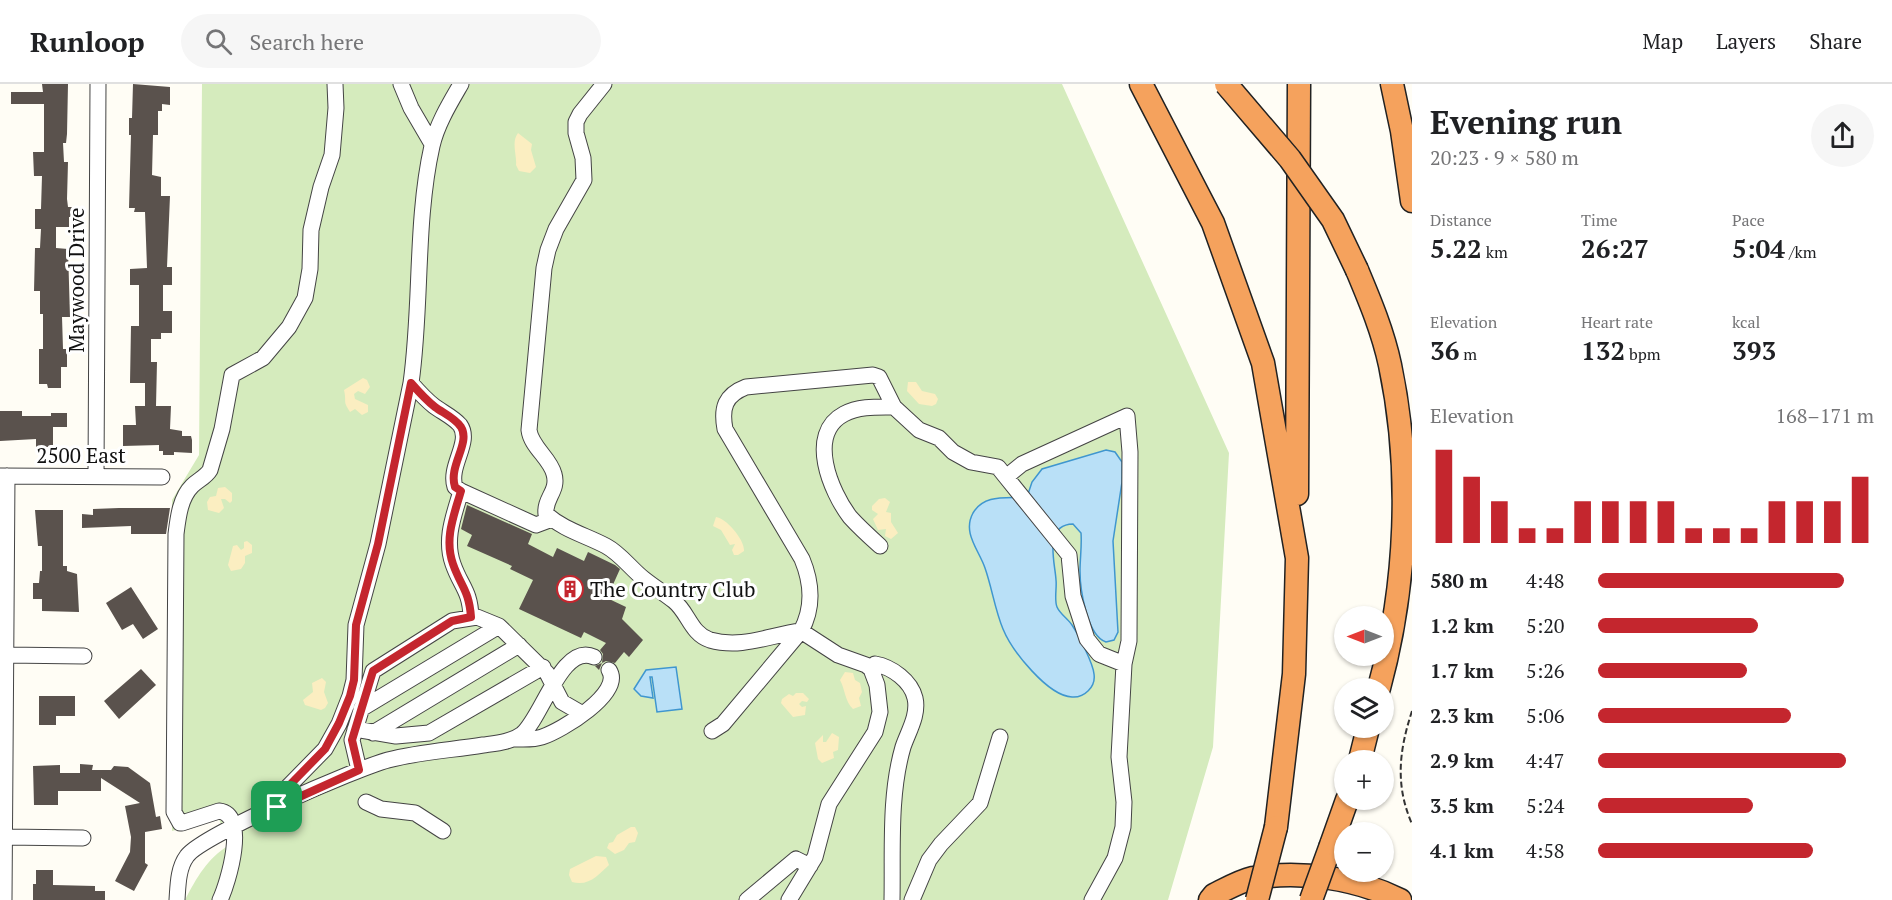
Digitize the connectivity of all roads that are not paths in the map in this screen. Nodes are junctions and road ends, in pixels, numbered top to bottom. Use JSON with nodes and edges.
{"nodes":[{"id":1,"x":98,"y":84,"type":"edge"},
{"id":2,"x":335,"y":84,"type":"edge"},
{"id":3,"x":400,"y":84,"type":"edge"},
{"id":4,"x":461,"y":84,"type":"edge"},
{"id":5,"x":604,"y":84,"type":"edge"},
{"id":6,"x":1141,"y":84,"type":"edge"},
{"id":7,"x":1226,"y":84,"type":"edge"},
{"id":8,"x":1299,"y":84,"type":"edge"},
{"id":9,"x":1392,"y":84,"type":"edge"},
{"id":10,"x":432,"y":144,"type":"junction"},
{"id":11,"x":1412,"y":201,"type":"edge"},
{"id":12,"x":411,"y":383,"type":"junction"},
{"id":13,"x":894,"y":407,"type":"junction"},
{"id":14,"x":3,"y":476,"type":"edge"},
{"id":15,"x":96,"y":477,"type":"junction"},
{"id":16,"x":162,"y":477,"type":"dead end"},
{"id":17,"x":1006,"y":477,"type":"junction"},
{"id":18,"x":461,"y":491,"type":"junction"},
{"id":19,"x":552,"y":519,"type":"junction"},
{"id":20,"x":1412,"y":521,"type":"edge"},
{"id":21,"x":880,"y":546,"type":"dead end"},
{"id":22,"x":1297,"y":558,"type":"junction"},
{"id":23,"x":1400,"y":589,"type":"junction"},
{"id":24,"x":471,"y":617,"type":"junction"},
{"id":25,"x":499,"y":626,"type":"junction"},
{"id":26,"x":801,"y":630,"type":"junction"},
{"id":27,"x":519,"y":645,"type":"junction"},
{"id":28,"x":6,"y":655,"type":"junction"},
{"id":29,"x":84,"y":656,"type":"dead end"},
{"id":30,"x":594,"y":657,"type":"dead end"},
{"id":31,"x":1124,"y":664,"type":"junction"},
{"id":32,"x":543,"y":667,"type":"junction"},
{"id":33,"x":871,"y":669,"type":"junction"},
{"id":34,"x":609,"y":670,"type":"dead end"},
{"id":35,"x":1381,"y":678,"type":"edge"},
{"id":36,"x":553,"y":684,"type":"junction"},
{"id":37,"x":361,"y":709,"type":"junction"},
{"id":38,"x":581,"y":713,"type":"junction"},
{"id":39,"x":355,"y":729,"type":"junction"},
{"id":40,"x":712,"y":731,"type":"dead end"},
{"id":41,"x":373,"y":733,"type":"junction"},
{"id":42,"x":999,"y":737,"type":"dead end"},
{"id":43,"x":514,"y":739,"type":"junction"},
{"id":44,"x":359,"y":770,"type":"junction"},
{"id":45,"x":366,"y":802,"type":"dead end"},
{"id":46,"x":277,"y":807,"type":"junction"},
{"id":47,"x":1343,"y":810,"type":"edge"},
{"id":48,"x":233,"y":826,"type":"junction"},
{"id":49,"x":443,"y":831,"type":"dead end"},
{"id":50,"x":5,"y":837,"type":"junction"},
{"id":51,"x":82,"y":838,"type":"dead end"},
{"id":52,"x":810,"y":866,"type":"junction"},
{"id":53,"x":4,"y":900,"type":"edge"},
{"id":54,"x":177,"y":900,"type":"edge"},
{"id":55,"x":220,"y":900,"type":"edge"},
{"id":56,"x":747,"y":900,"type":"edge"},
{"id":57,"x":789,"y":900,"type":"edge"},
{"id":58,"x":892,"y":900,"type":"edge"},
{"id":59,"x":912,"y":900,"type":"edge"},
{"id":60,"x":1092,"y":900,"type":"edge"},
{"id":61,"x":1210,"y":900,"type":"edge"},
{"id":62,"x":1257,"y":900,"type":"edge"},
{"id":63,"x":1311,"y":900,"type":"edge"},
{"id":64,"x":1400,"y":900,"type":"edge"}],
"edges":[{"from":1,"to":15,"type":"street","name":"Maywood Drive"},
{"from":2,"to":48,"type":"street"},
{"from":3,"to":10,"type":"street"},
{"from":4,"to":10,"type":"street"},
{"from":5,"to":19,"type":"street"},
{"from":6,"to":22,"type":"highway"},
{"from":7,"to":23,"type":"highway","bridge":true},
{"from":8,"to":22,"type":"highway"},
{"from":9,"to":11,"type":"highway"},
{"from":10,"to":12,"type":"street"},
{"from":12,"to":18,"type":"street"},
{"from":12,"to":46,"type":"street"},
{"from":13,"to":17,"type":"street"},
{"from":13,"to":21,"type":"street"},
{"from":13,"to":26,"type":"street"},
{"from":14,"to":15,"type":"street","name":"2500 East"},
{"from":14,"to":28,"type":"street"},
{"from":15,"to":16,"type":"street","name":"2500 East"},
{"from":17,"to":31,"type":"street"},
{"from":17,"to":31,"type":"street"},
{"from":18,"to":19,"type":"street"},
{"from":18,"to":24,"type":"street"},
{"from":19,"to":26,"type":"street"},
{"from":20,"to":23,"type":"highway"},
{"from":22,"to":62,"type":"highway","bridge":true},
{"from":23,"to":35,"type":"highway"},
{"from":24,"to":25,"type":"street"},
{"from":24,"to":37,"type":"street"},
{"from":25,"to":27,"type":"street"},
{"from":25,"to":37,"type":"street"},
{"from":26,"to":33,"type":"street"},
{"from":26,"to":40,"type":"street"},
{"from":27,"to":32,"type":"street"},
{"from":27,"to":41,"type":"street"},
{"from":28,"to":29,"type":"street"},
{"from":28,"to":50,"type":"street"},
{"from":30,"to":36,"type":"street"},
{"from":31,"to":60,"type":"street"},
{"from":32,"to":36,"type":"street"},
{"from":32,"to":41,"type":"street"},
{"from":33,"to":52,"type":"street"},
{"from":33,"to":58,"type":"street"},
{"from":34,"to":38,"type":"street"},
{"from":36,"to":38,"type":"street"},
{"from":36,"to":43,"type":"street"},
{"from":37,"to":39,"type":"street"},
{"from":38,"to":43,"type":"street"},
{"from":39,"to":41,"type":"street"},
{"from":39,"to":44,"type":"street"},
{"from":42,"to":59,"type":"street"},
{"from":43,"to":44,"type":"street"},
{"from":44,"to":46,"type":"street"},
{"from":45,"to":49,"type":"street"},
{"from":46,"to":48,"type":"street"},
{"from":47,"to":63,"type":"highway","bridge":true},
{"from":48,"to":54,"type":"street"},
{"from":48,"to":55,"type":"street"},
{"from":50,"to":51,"type":"street"},
{"from":50,"to":53,"type":"street"},
{"from":52,"to":56,"type":"street"},
{"from":52,"to":57,"type":"street"},
{"from":61,"to":64,"type":"highway"}]}
